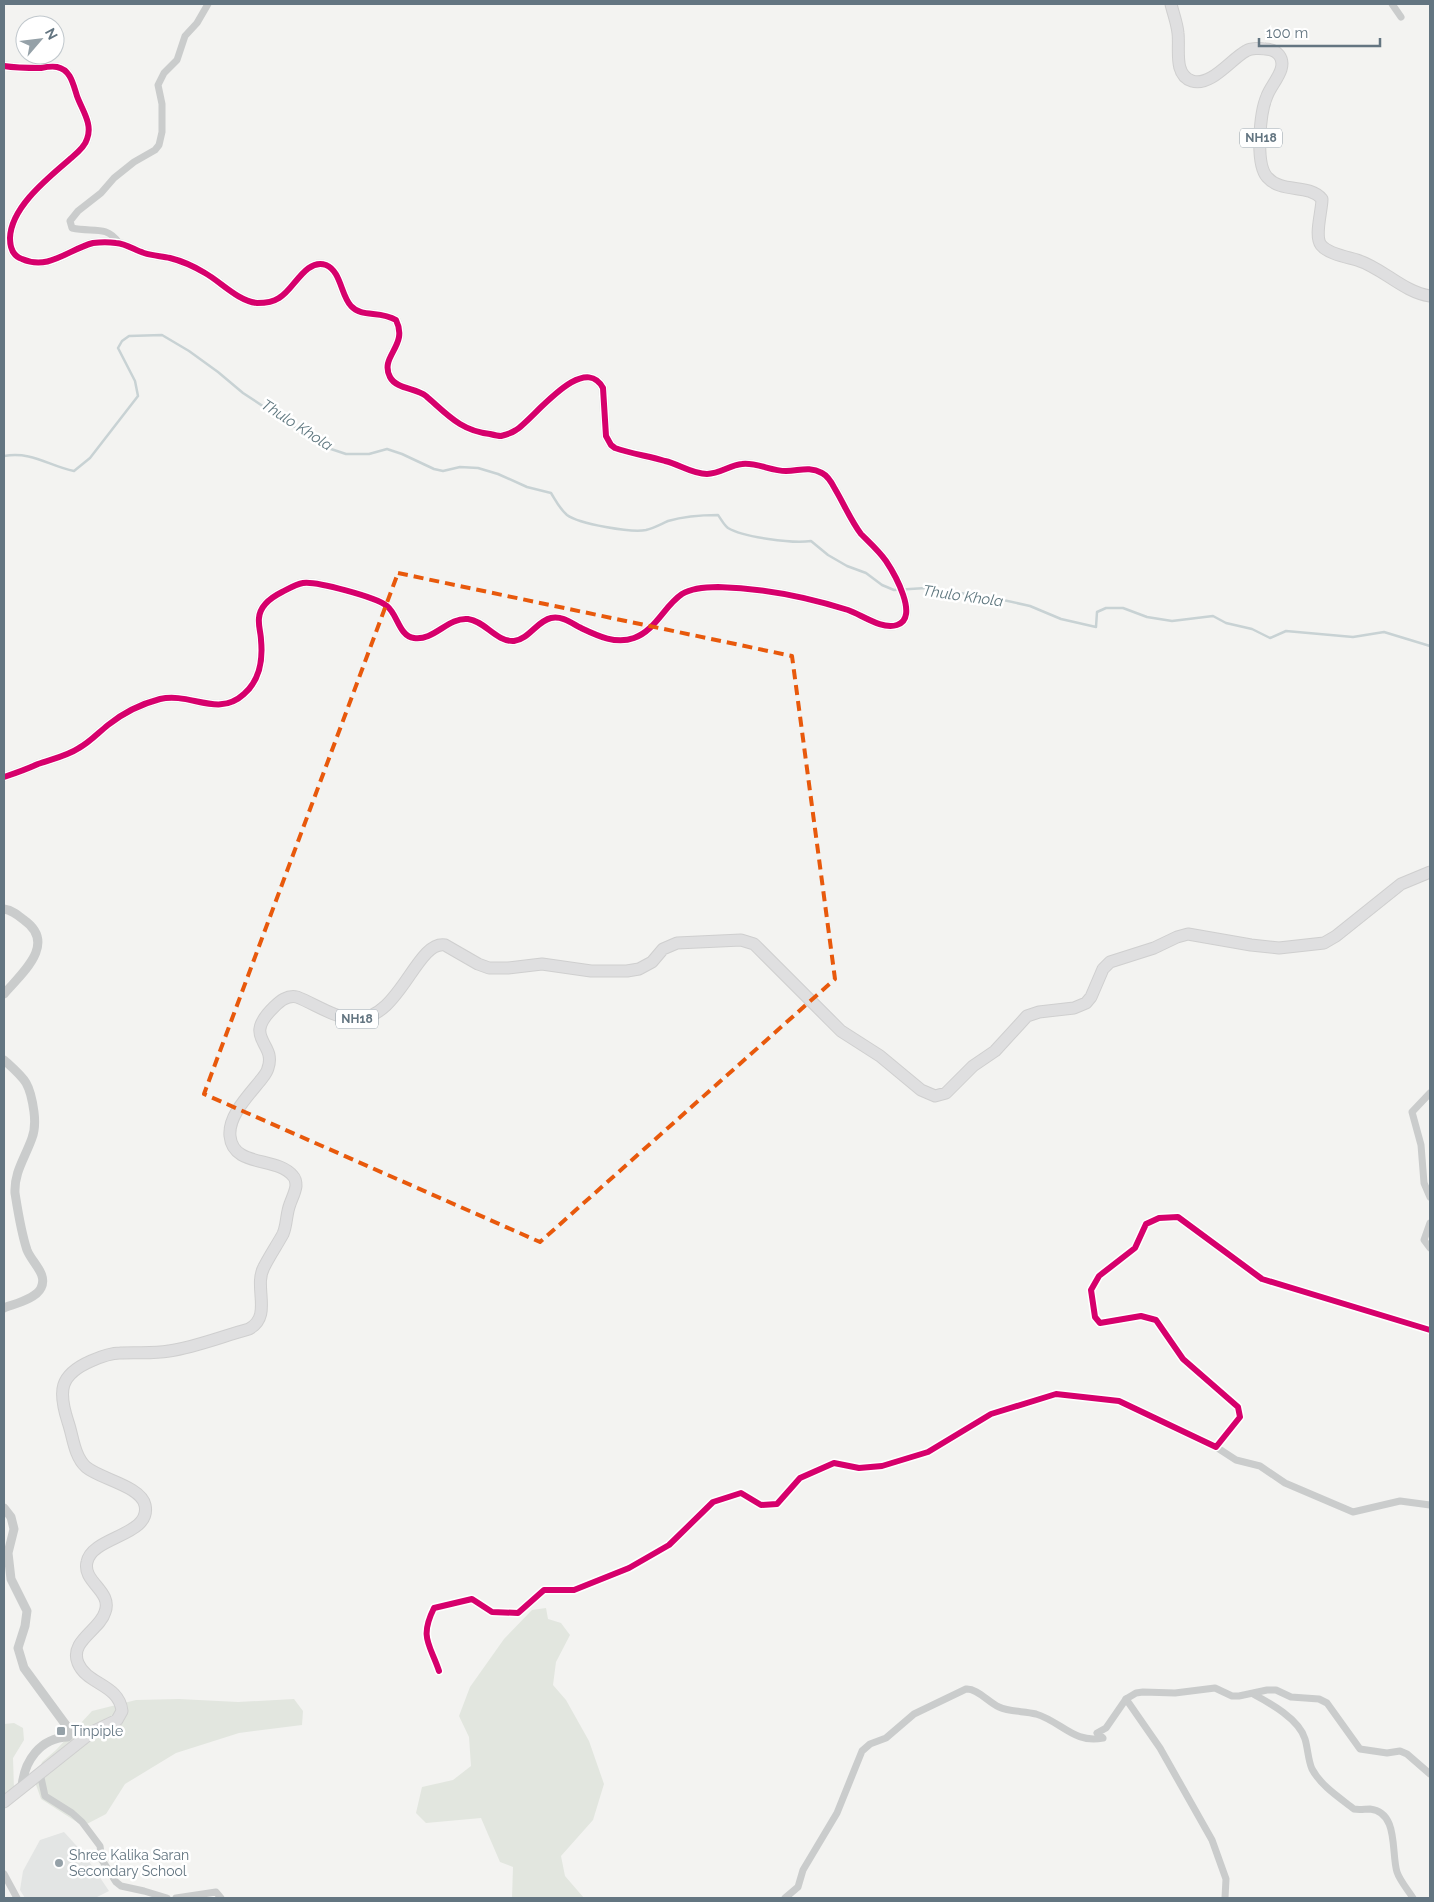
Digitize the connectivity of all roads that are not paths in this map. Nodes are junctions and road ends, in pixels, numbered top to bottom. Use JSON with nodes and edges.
{"nodes":[{"id":1,"x":208,"y":4,"type":"edge"},
{"id":2,"x":1171,"y":4,"type":"edge"},
{"id":3,"x":1392,"y":4,"type":"edge"},
{"id":4,"x":1401,"y":17,"type":"dead end"},
{"id":5,"x":4,"y":66,"type":"edge"},
{"id":6,"x":119,"y":243,"type":"junction"},
{"id":7,"x":1430,"y":296,"type":"edge"},
{"id":8,"x":4,"y":777,"type":"edge"},
{"id":9,"x":1430,"y":872,"type":"edge"},
{"id":10,"x":4,"y":909,"type":"edge"},
{"id":11,"x":4,"y":994,"type":"edge"},
{"id":12,"x":4,"y":1060,"type":"edge"},
{"id":13,"x":1430,"y":1092,"type":"edge"},
{"id":14,"x":1430,"y":1197,"type":"edge"},
{"id":15,"x":1430,"y":1223,"type":"edge"},
{"id":16,"x":1430,"y":1248,"type":"edge"},
{"id":17,"x":4,"y":1308,"type":"edge"},
{"id":18,"x":1430,"y":1330,"type":"edge"},
{"id":19,"x":1216,"y":1447,"type":"junction"},
{"id":20,"x":1430,"y":1505,"type":"edge"},
{"id":21,"x":4,"y":1508,"type":"edge"},
{"id":22,"x":439,"y":1672,"type":"dead end"},
{"id":23,"x":1253,"y":1694,"type":"junction"},
{"id":24,"x":1126,"y":1699,"type":"junction"},
{"id":25,"x":40,"y":1773,"type":"junction"},
{"id":26,"x":1430,"y":1774,"type":"edge"},
{"id":27,"x":22,"y":1787,"type":"junction"},
{"id":28,"x":4,"y":1802,"type":"edge"},
{"id":29,"x":4,"y":1874,"type":"edge"},
{"id":30,"x":17,"y":1898,"type":"edge"},
{"id":31,"x":167,"y":1898,"type":"edge"},
{"id":32,"x":176,"y":1898,"type":"edge"},
{"id":33,"x":221,"y":1898,"type":"edge"},
{"id":34,"x":785,"y":1898,"type":"edge"},
{"id":35,"x":1224,"y":1898,"type":"edge"},
{"id":36,"x":1413,"y":1898,"type":"edge"}],
"edges":[{"from":1,"to":6,"type":"street"},
{"from":2,"to":7,"type":"main road","number":"NH18"},
{"from":3,"to":4,"type":"street"},
{"from":5,"to":6,"type":"street"},
{"from":6,"to":8,"type":"street"},
{"from":9,"to":25,"type":"main road","number":"NH18"},
{"from":10,"to":11,"type":"street"},
{"from":12,"to":17,"type":"street"},
{"from":13,"to":14,"type":"street"},
{"from":15,"to":16,"type":"street"},
{"from":18,"to":19,"type":"street"},
{"from":19,"to":20,"type":"street"},
{"from":19,"to":22,"type":"street"},
{"from":21,"to":27,"type":"street"},
{"from":23,"to":24,"type":"street"},
{"from":23,"to":26,"type":"street"},
{"from":23,"to":36,"type":"street"},
{"from":24,"to":34,"type":"street"},
{"from":24,"to":35,"type":"street"},
{"from":25,"to":27,"type":"main road","number":"NH18"},
{"from":25,"to":31,"type":"street"},
{"from":27,"to":28,"type":"main road","number":"NH18"},
{"from":29,"to":30,"type":"street"},
{"from":32,"to":33,"type":"street"}]}
